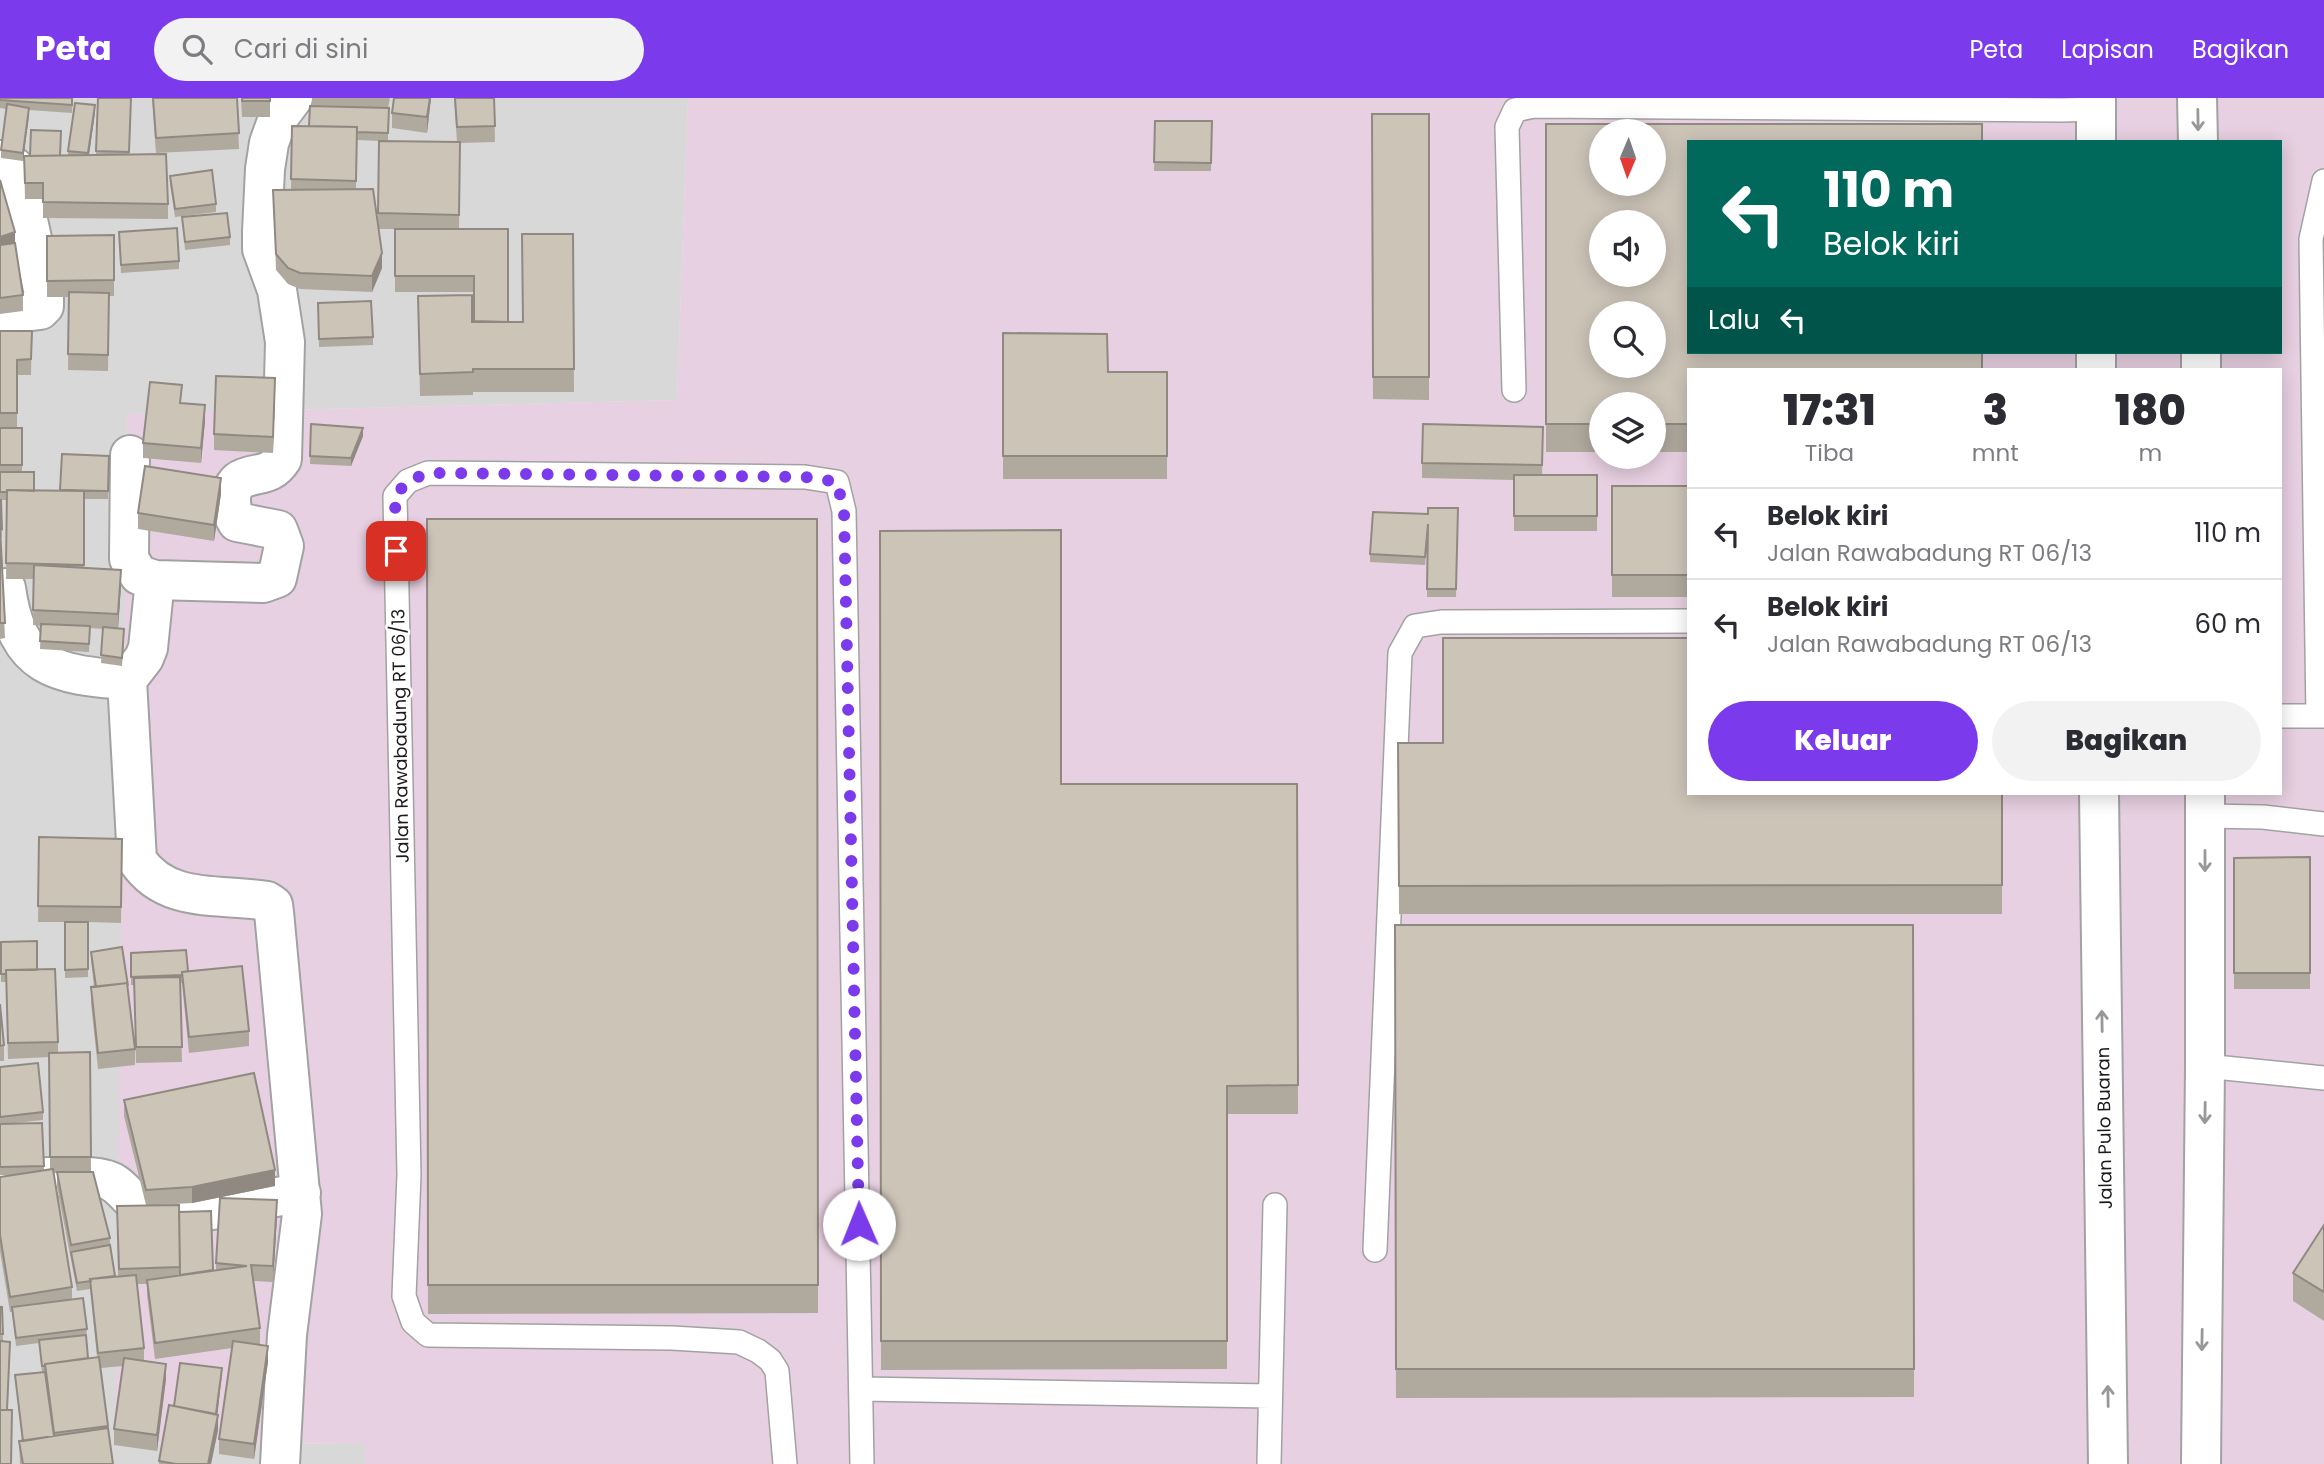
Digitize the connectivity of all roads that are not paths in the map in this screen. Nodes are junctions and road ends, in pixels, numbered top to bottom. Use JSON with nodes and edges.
{"nodes":[{"id":1,"x":293,"y":98,"type":"edge"},
{"id":2,"x":2197,"y":98,"type":"edge"},
{"id":3,"x":2096,"y":116,"type":"edge"},
{"id":4,"x":2198,"y":140,"type":"edge"},
{"id":5,"x":0,"y":160,"type":"edge"},
{"id":6,"x":2324,"y":181,"type":"edge"},
{"id":7,"x":0,"y":315,"type":"edge"},
{"id":8,"x":1514,"y":390,"type":"dead end"},
{"id":9,"x":130,"y":455,"type":"dead end"},
{"id":10,"x":155,"y":580,"type":"junction"},
{"id":11,"x":6,"y":588,"type":"edge"},
{"id":12,"x":1687,"y":621,"type":"edge"},
{"id":13,"x":127,"y":680,"type":"junction"},
{"id":14,"x":2282,"y":716,"type":"edge"},
{"id":15,"x":2321,"y":716,"type":"edge"},
{"id":16,"x":2099,"y":795,"type":"edge"},
{"id":17,"x":2205,"y":804,"type":"edge"},
{"id":18,"x":2324,"y":824,"type":"edge"},
{"id":19,"x":2205,"y":1066,"type":"junction"},
{"id":20,"x":2324,"y":1078,"type":"edge"},
{"id":21,"x":0,"y":1180,"type":"edge"},
{"id":22,"x":302,"y":1193,"type":"junction"},
{"id":23,"x":1275,"y":1205,"type":"dead end"},
{"id":24,"x":1375,"y":1250,"type":"dead end"},
{"id":25,"x":862,"y":1389,"type":"junction"},
{"id":26,"x":1270,"y":1396,"type":"junction"},
{"id":27,"x":280,"y":1464,"type":"edge"},
{"id":28,"x":785,"y":1464,"type":"edge"},
{"id":29,"x":862,"y":1464,"type":"edge"},
{"id":30,"x":1269,"y":1464,"type":"edge"},
{"id":31,"x":2108,"y":1464,"type":"edge"},
{"id":32,"x":2201,"y":1464,"type":"edge"}],
"edges":[{"from":1,"to":10,"type":"street"},
{"from":2,"to":4,"type":"street","one_way":true},
{"from":3,"to":8,"type":"lane"},
{"from":5,"to":7,"type":"street"},
{"from":6,"to":15,"type":"lane"},
{"from":9,"to":10,"type":"street"},
{"from":10,"to":13,"type":"street"},
{"from":11,"to":13,"type":"street"},
{"from":12,"to":24,"type":"lane"},
{"from":13,"to":22,"type":"street"},
{"from":14,"to":15,"type":"lane"},
{"from":31,"to":16,"type":"street","name":"Jalan Pulo Buaran","one_way":true},
{"from":17,"to":18,"type":"lane"},
{"from":17,"to":19,"type":"street","one_way":true},
{"from":19,"to":20,"type":"lane"},
{"from":19,"to":32,"type":"street","one_way":true},
{"from":21,"to":22,"type":"street"},
{"from":22,"to":27,"type":"street"},
{"from":23,"to":26,"type":"lane"},
{"from":25,"to":26,"type":"lane"},
{"from":25,"to":28,"type":"lane","name":"Jalan Rawabadung RT 06/13"},
{"from":25,"to":29,"type":"lane"},
{"from":26,"to":30,"type":"lane"}]}
